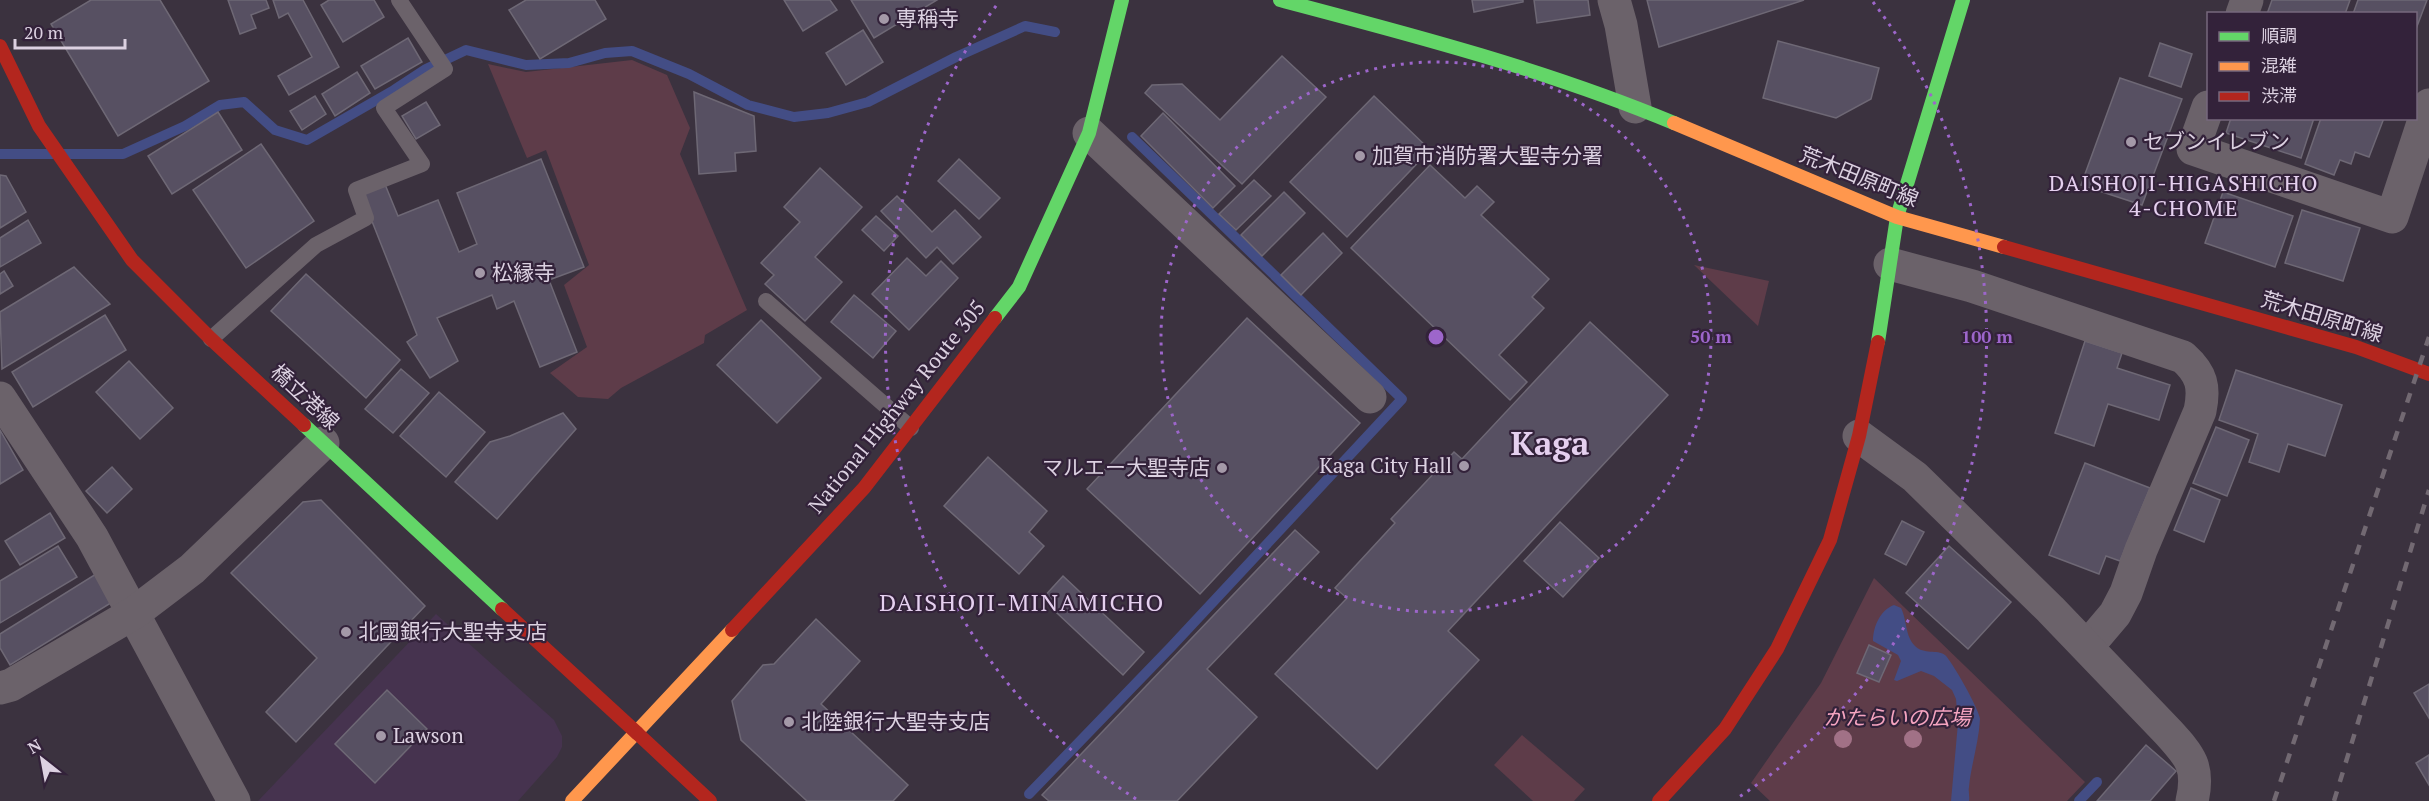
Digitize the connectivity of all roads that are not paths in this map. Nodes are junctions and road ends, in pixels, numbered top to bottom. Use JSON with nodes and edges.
{"nodes":[{"id":1,"x":399,"y":0,"type":"edge"},
{"id":2,"x":1122,"y":0,"type":"edge"},
{"id":3,"x":1280,"y":0,"type":"edge"},
{"id":4,"x":1614,"y":0,"type":"edge"},
{"id":5,"x":1963,"y":0,"type":"edge"},
{"id":6,"x":0,"y":46,"type":"edge"},
{"id":7,"x":2429,"y":105,"type":"edge"},
{"id":8,"x":1635,"y":107,"type":"junction"},
{"id":9,"x":2207,"y":110,"type":"edge"},
{"id":10,"x":1089,"y":134,"type":"junction"},
{"id":11,"x":1897,"y":217,"type":"junction"},
{"id":12,"x":1890,"y":264,"type":"junction"},
{"id":13,"x":766,"y":301,"type":"dead end"},
{"id":14,"x":211,"y":339,"type":"junction"},
{"id":15,"x":2429,"y":374,"type":"edge"},
{"id":16,"x":1370,"y":397,"type":"dead end"},
{"id":17,"x":0,"y":398,"type":"edge"},
{"id":18,"x":911,"y":428,"type":"junction"},
{"id":19,"x":1859,"y":436,"type":"junction"},
{"id":20,"x":323,"y":443,"type":"junction"},
{"id":21,"x":134,"y":613,"type":"junction"},
{"id":22,"x":2086,"y":646,"type":"junction"},
{"id":23,"x":0,"y":688,"type":"edge"},
{"id":24,"x":637,"y":734,"type":"junction"},
{"id":25,"x":234,"y":801,"type":"edge"},
{"id":26,"x":572,"y":801,"type":"edge"},
{"id":27,"x":710,"y":801,"type":"edge"},
{"id":28,"x":1659,"y":801,"type":"edge"},
{"id":29,"x":2192,"y":801,"type":"edge"}],
"edges":[{"from":1,"to":14,"type":"lane"},
{"from":2,"to":10,"type":"main road","name":"National Highway Route 305"},
{"from":3,"to":8,"type":"main road","name":"荒木田原町線"},
{"from":4,"to":8,"type":"street"},
{"from":5,"to":11,"type":"main road"},
{"from":6,"to":14,"type":"main road","name":"橋立港線"},
{"from":7,"to":9,"type":"street"},
{"from":8,"to":11,"type":"main road","name":"荒木田原町線"},
{"from":10,"to":16,"type":"street"},
{"from":10,"to":18,"type":"main road","name":"National Highway Route 305"},
{"from":11,"to":12,"type":"main road"},
{"from":11,"to":15,"type":"main road","name":"荒木田原町線"},
{"from":12,"to":19,"type":"main road"},
{"from":12,"to":22,"type":"street"},
{"from":13,"to":18,"type":"lane"},
{"from":14,"to":20,"type":"main road","name":"橋立港線"},
{"from":17,"to":21,"type":"street"},
{"from":18,"to":24,"type":"main road","name":"National Highway Route 305"},
{"from":19,"to":22,"type":"street"},
{"from":19,"to":28,"type":"main road"},
{"from":20,"to":21,"type":"street"},
{"from":20,"to":24,"type":"main road","name":"橋立港線"},
{"from":21,"to":23,"type":"street"},
{"from":21,"to":25,"type":"street"},
{"from":22,"to":29,"type":"street"},
{"from":24,"to":26,"type":"main road","name":"National Highway Route 305"},
{"from":24,"to":27,"type":"main road","name":"橋立港線"}]}
